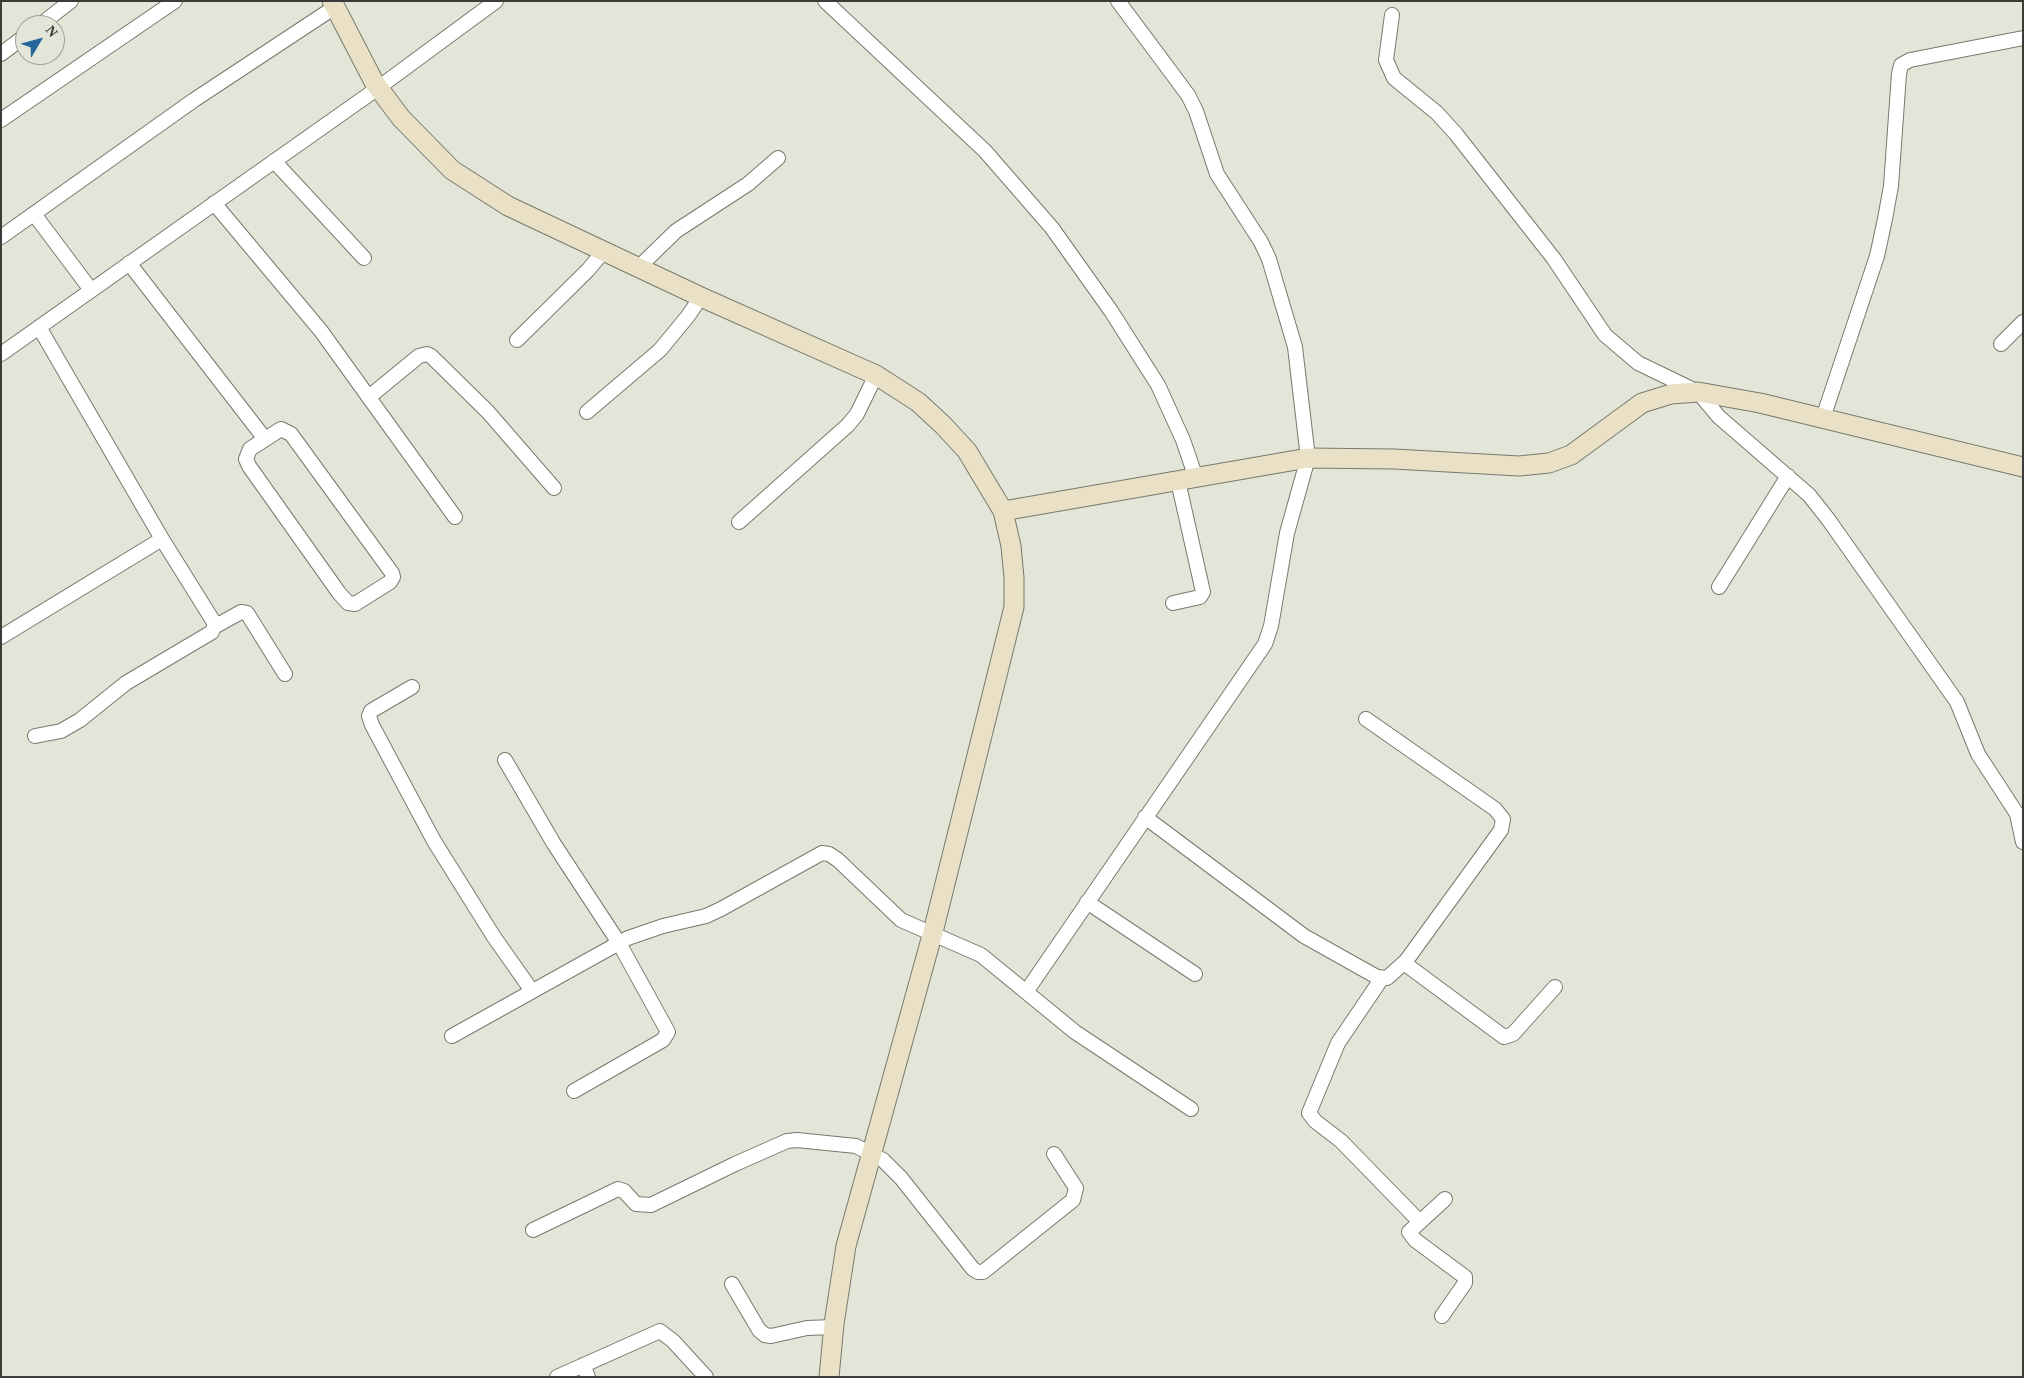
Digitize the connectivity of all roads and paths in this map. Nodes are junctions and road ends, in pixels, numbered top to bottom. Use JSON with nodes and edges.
{"nodes":[{"id":1,"x":71,"y":1,"type":"edge"},
{"id":2,"x":176,"y":1,"type":"edge"},
{"id":3,"x":496,"y":1,"type":"edge"},
{"id":4,"x":825,"y":1,"type":"edge"},
{"id":5,"x":1118,"y":1,"type":"edge"},
{"id":6,"x":326,"y":10,"type":"edge"},
{"id":7,"x":53,"y":15,"type":"edge"},
{"id":8,"x":1392,"y":16,"type":"dead end"},
{"id":9,"x":2023,"y":38,"type":"edge"},
{"id":10,"x":15,"y":44,"type":"edge"},
{"id":11,"x":1,"y":54,"type":"edge"},
{"id":12,"x":366,"y":96,"type":"junction"},
{"id":13,"x":1,"y":120,"type":"edge"},
{"id":14,"x":778,"y":158,"type":"dead end"},
{"id":15,"x":274,"y":161,"type":"junction"},
{"id":16,"x":214,"y":203,"type":"junction"},
{"id":17,"x":34,"y":214,"type":"junction"},
{"id":18,"x":1,"y":237,"type":"edge"},
{"id":19,"x":364,"y":258,"type":"dead end"},
{"id":20,"x":596,"y":261,"type":"junction"},
{"id":21,"x":129,"y":263,"type":"junction"},
{"id":22,"x":638,"y":268,"type":"junction"},
{"id":23,"x":91,"y":290,"type":"junction"},
{"id":24,"x":695,"y":307,"type":"junction"},
{"id":25,"x":2023,"y":322,"type":"edge"},
{"id":26,"x":39,"y":327,"type":"junction"},
{"id":27,"x":517,"y":340,"type":"dead end"},
{"id":28,"x":2001,"y":344,"type":"dead end"},
{"id":29,"x":1,"y":354,"type":"edge"},
{"id":30,"x":871,"y":387,"type":"junction"},
{"id":31,"x":1698,"y":392,"type":"junction"},
{"id":32,"x":369,"y":397,"type":"junction"},
{"id":33,"x":587,"y":412,"type":"dead end"},
{"id":34,"x":1823,"y":418,"type":"junction"},
{"id":35,"x":265,"y":439,"type":"junction"},
{"id":36,"x":1308,"y":458,"type":"junction"},
{"id":37,"x":2023,"y":467,"type":"edge"},
{"id":38,"x":1788,"y":476,"type":"junction"},
{"id":39,"x":1187,"y":480,"type":"junction"},
{"id":40,"x":554,"y":488,"type":"dead end"},
{"id":41,"x":1003,"y":511,"type":"junction"},
{"id":42,"x":455,"y":517,"type":"dead end"},
{"id":43,"x":739,"y":522,"type":"dead end"},
{"id":44,"x":162,"y":539,"type":"junction"},
{"id":45,"x":1719,"y":587,"type":"dead end"},
{"id":46,"x":1173,"y":603,"type":"dead end"},
{"id":47,"x":214,"y":627,"type":"junction"},
{"id":48,"x":1,"y":637,"type":"edge"},
{"id":49,"x":285,"y":674,"type":"dead end"},
{"id":50,"x":412,"y":687,"type":"dead end"},
{"id":51,"x":1366,"y":719,"type":"dead end"},
{"id":52,"x":35,"y":736,"type":"dead end"},
{"id":53,"x":505,"y":760,"type":"dead end"},
{"id":54,"x":1145,"y":817,"type":"junction"},
{"id":55,"x":2023,"y":842,"type":"edge"},
{"id":56,"x":1087,"y":902,"type":"junction"},
{"id":57,"x":924,"y":929,"type":"junction"},
{"id":58,"x":619,"y":943,"type":"junction"},
{"id":59,"x":1404,"y":963,"type":"junction"},
{"id":60,"x":1195,"y":974,"type":"dead end"},
{"id":61,"x":1382,"y":978,"type":"junction"},
{"id":62,"x":1555,"y":987,"type":"dead end"},
{"id":63,"x":532,"y":991,"type":"junction"},
{"id":64,"x":1026,"y":992,"type":"junction"},
{"id":65,"x":452,"y":1036,"type":"dead end"},
{"id":66,"x":574,"y":1092,"type":"dead end"},
{"id":67,"x":1190,"y":1109,"type":"dead end"},
{"id":68,"x":864,"y":1149,"type":"junction"},
{"id":69,"x":1054,"y":1154,"type":"dead end"},
{"id":70,"x":1446,"y":1199,"type":"dead end"},
{"id":71,"x":1418,"y":1221,"type":"junction"},
{"id":72,"x":533,"y":1230,"type":"dead end"},
{"id":73,"x":732,"y":1284,"type":"dead end"},
{"id":74,"x":1442,"y":1316,"type":"dead end"},
{"id":75,"x":819,"y":1327,"type":"junction"},
{"id":76,"x":585,"y":1371,"type":"edge"},
{"id":77,"x":557,"y":1377,"type":"edge"},
{"id":78,"x":706,"y":1377,"type":"edge"},
{"id":79,"x":829,"y":1377,"type":"edge"}],
"edges":[{"from":1,"to":7,"type":"street"},
{"from":2,"to":13,"type":"street"},
{"from":3,"to":12,"type":"street"},
{"from":4,"to":39,"type":"street"},
{"from":5,"to":36,"type":"street"},
{"from":6,"to":12,"type":"street"},
{"from":6,"to":17,"type":"street"},
{"from":8,"to":31,"type":"street"},
{"from":9,"to":34,"type":"street"},
{"from":10,"to":11,"type":"street"},
{"from":12,"to":15,"type":"street"},
{"from":12,"to":20,"type":"street"},
{"from":14,"to":22,"type":"street"},
{"from":15,"to":16,"type":"street"},
{"from":15,"to":19,"type":"street"},
{"from":16,"to":21,"type":"street"},
{"from":16,"to":32,"type":"street"},
{"from":17,"to":18,"type":"street"},
{"from":17,"to":23,"type":"street"},
{"from":20,"to":22,"type":"street"},
{"from":20,"to":27,"type":"street"},
{"from":21,"to":23,"type":"street"},
{"from":21,"to":35,"type":"street"},
{"from":22,"to":24,"type":"street"},
{"from":23,"to":26,"type":"street"},
{"from":24,"to":30,"type":"street"},
{"from":24,"to":33,"type":"street"},
{"from":25,"to":28,"type":"street"},
{"from":26,"to":29,"type":"street"},
{"from":26,"to":44,"type":"street"},
{"from":30,"to":41,"type":"street"},
{"from":30,"to":43,"type":"street"},
{"from":31,"to":34,"type":"street"},
{"from":31,"to":36,"type":"street"},
{"from":31,"to":38,"type":"street"},
{"from":32,"to":40,"type":"street"},
{"from":32,"to":42,"type":"street"},
{"from":34,"to":37,"type":"street"},
{"from":35,"to":35,"type":"street"},
{"from":36,"to":39,"type":"street"},
{"from":36,"to":54,"type":"street"},
{"from":38,"to":45,"type":"street"},
{"from":38,"to":55,"type":"street"},
{"from":39,"to":41,"type":"street"},
{"from":39,"to":46,"type":"street"},
{"from":41,"to":57,"type":"street"},
{"from":44,"to":47,"type":"street"},
{"from":44,"to":48,"type":"street"},
{"from":47,"to":49,"type":"street"},
{"from":47,"to":52,"type":"street"},
{"from":50,"to":63,"type":"street"},
{"from":51,"to":59,"type":"street"},
{"from":53,"to":58,"type":"street"},
{"from":54,"to":56,"type":"street"},
{"from":54,"to":61,"type":"street"},
{"from":56,"to":60,"type":"street"},
{"from":56,"to":64,"type":"street"},
{"from":57,"to":58,"type":"street"},
{"from":57,"to":64,"type":"street"},
{"from":57,"to":68,"type":"street"},
{"from":58,"to":63,"type":"street"},
{"from":58,"to":66,"type":"street"},
{"from":59,"to":61,"type":"street"},
{"from":59,"to":62,"type":"street"},
{"from":61,"to":71,"type":"street"},
{"from":63,"to":65,"type":"street"},
{"from":64,"to":67,"type":"street"},
{"from":68,"to":69,"type":"street"},
{"from":68,"to":72,"type":"street"},
{"from":68,"to":75,"type":"street"},
{"from":70,"to":71,"type":"street"},
{"from":71,"to":74,"type":"street"},
{"from":73,"to":75,"type":"street"},
{"from":75,"to":79,"type":"street"},
{"from":76,"to":77,"type":"street"},
{"from":76,"to":78,"type":"street"}]}
